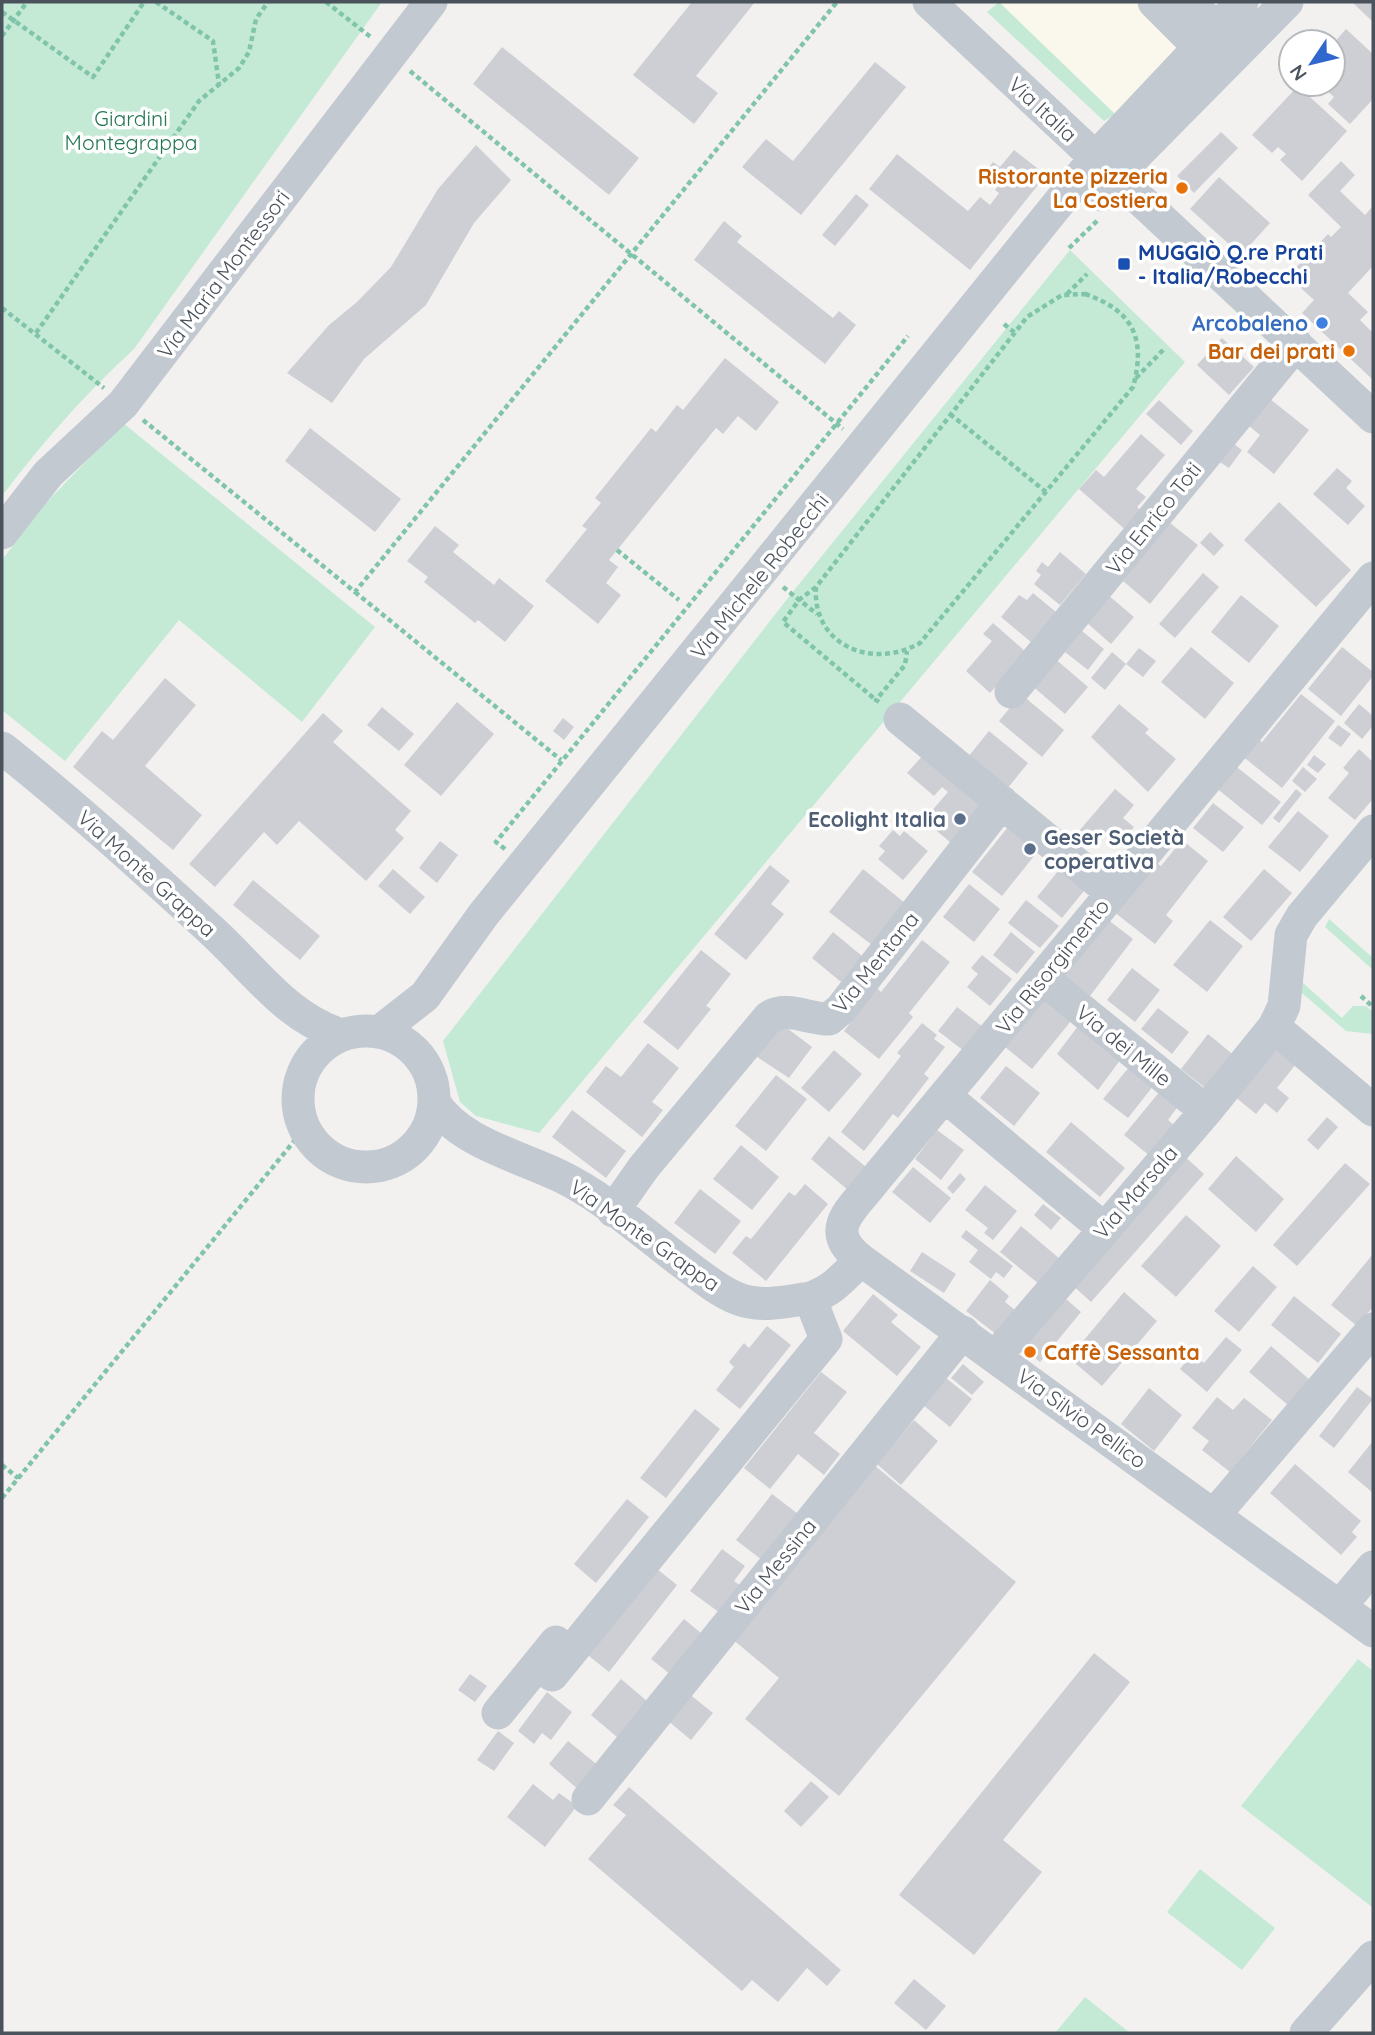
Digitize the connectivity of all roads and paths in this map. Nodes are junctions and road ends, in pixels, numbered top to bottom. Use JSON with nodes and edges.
{"nodes":[{"id":1,"x":27,"y":2,"type":"edge"},
{"id":2,"x":145,"y":2,"type":"edge"},
{"id":3,"x":156,"y":2,"type":"edge"},
{"id":4,"x":268,"y":2,"type":"edge"},
{"id":5,"x":326,"y":2,"type":"edge"},
{"id":6,"x":431,"y":2,"type":"edge"},
{"id":7,"x":837,"y":2,"type":"edge"},
{"id":8,"x":929,"y":2,"type":"edge"},
{"id":9,"x":1154,"y":2,"type":"edge"},
{"id":10,"x":1187,"y":2,"type":"edge"},
{"id":11,"x":1242,"y":2,"type":"edge"},
{"id":12,"x":1287,"y":2,"type":"edge"},
{"id":13,"x":2,"y":12,"type":"edge"},
{"id":14,"x":13,"y":20,"type":"junction"},
{"id":15,"x":2,"y":36,"type":"edge"},
{"id":16,"x":1219,"y":48,"type":"junction"},
{"id":17,"x":391,"y":55,"type":"junction"},
{"id":18,"x":219,"y":84,"type":"junction"},
{"id":19,"x":1104,"y":186,"type":"junction"},
{"id":20,"x":1069,"y":248,"type":"dead end"},
{"id":21,"x":631,"y":253,"type":"junction"},
{"id":22,"x":1087,"y":274,"type":"dead end"},
{"id":23,"x":1067,"y":295,"type":"junction"},
{"id":24,"x":2,"y":308,"type":"edge"},
{"id":25,"x":1004,"y":324,"type":"dead end"},
{"id":26,"x":36,"y":333,"type":"junction"},
{"id":27,"x":1015,"y":333,"type":"junction"},
{"id":28,"x":908,"y":336,"type":"dead end"},
{"id":29,"x":1296,"y":344,"type":"junction"},
{"id":30,"x":1165,"y":348,"type":"dead end"},
{"id":31,"x":1135,"y":378,"type":"junction"},
{"id":32,"x":124,"y":404,"type":"junction"},
{"id":33,"x":950,"y":414,"type":"junction"},
{"id":34,"x":1373,"y":417,"type":"edge"},
{"id":35,"x":837,"y":424,"type":"junction"},
{"id":36,"x":863,"y":446,"type":"junction"},
{"id":37,"x":1046,"y":492,"type":"junction"},
{"id":38,"x":2,"y":533,"type":"edge"},
{"id":39,"x":617,"y":550,"type":"dead end"},
{"id":40,"x":1373,"y":578,"type":"edge"},
{"id":41,"x":816,"y":587,"type":"junction"},
{"id":42,"x":355,"y":592,"type":"junction"},
{"id":43,"x":791,"y":594,"type":"dead end"},
{"id":44,"x":679,"y":600,"type":"dead end"},
{"id":45,"x":799,"y":600,"type":"junction"},
{"id":46,"x":818,"y":615,"type":"junction"},
{"id":47,"x":907,"y":651,"type":"junction"},
{"id":48,"x":1011,"y":692,"type":"dead end"},
{"id":49,"x":888,"y":710,"type":"junction"},
{"id":50,"x":2,"y":748,"type":"edge"},
{"id":51,"x":561,"y":760,"type":"junction"},
{"id":52,"x":1002,"y":802,"type":"junction"},
{"id":53,"x":1373,"y":831,"type":"edge"},
{"id":54,"x":513,"y":856,"type":"dead end"},
{"id":55,"x":1112,"y":893,"type":"junction"},
{"id":56,"x":1042,"y":978,"type":"junction"},
{"id":57,"x":425,"y":996,"type":"junction"},
{"id":58,"x":1361,"y":996,"type":"dead end"},
{"id":59,"x":286,"y":1004,"type":"junction"},
{"id":60,"x":1373,"y":1007,"type":"edge"},
{"id":61,"x":1274,"y":1027,"type":"junction"},
{"id":62,"x":379,"y":1032,"type":"junction"},
{"id":63,"x":342,"y":1035,"type":"junction"},
{"id":64,"x":418,"y":1055,"type":"junction"},
{"id":65,"x":307,"y":1063,"type":"junction"},
{"id":66,"x":946,"y":1097,"type":"junction"},
{"id":67,"x":434,"y":1102,"type":"junction"},
{"id":68,"x":1373,"y":1110,"type":"edge"},
{"id":69,"x":1206,"y":1111,"type":"junction"},
{"id":70,"x":304,"y":1129,"type":"junction"},
{"id":71,"x":419,"y":1142,"type":"junction"},
{"id":72,"x":483,"y":1143,"type":"junction"},
{"id":73,"x":613,"y":1211,"type":"junction"},
{"id":74,"x":1103,"y":1228,"type":"junction"},
{"id":75,"x":861,"y":1260,"type":"junction"},
{"id":76,"x":815,"y":1309,"type":"junction"},
{"id":77,"x":1373,"y":1329,"type":"edge"},
{"id":78,"x":962,"y":1332,"type":"junction"},
{"id":79,"x":996,"y":1356,"type":"junction"},
{"id":80,"x":2,"y":1465,"type":"edge"},
{"id":81,"x":18,"y":1478,"type":"junction"},
{"id":82,"x":2,"y":1498,"type":"edge"},
{"id":83,"x":1215,"y":1514,"type":"junction"},
{"id":84,"x":1373,"y":1567,"type":"edge"},
{"id":85,"x":1340,"y":1606,"type":"junction"},
{"id":86,"x":1373,"y":1631,"type":"edge"},
{"id":87,"x":552,"y":1675,"type":"dead end"},
{"id":88,"x":498,"y":1713,"type":"dead end"},
{"id":89,"x":588,"y":1800,"type":"dead end"},
{"id":90,"x":1373,"y":1957,"type":"edge"},
{"id":91,"x":1306,"y":2033,"type":"edge"}],
"edges":[{"from":1,"to":14,"type":"path"},
{"from":2,"to":14,"type":"path"},
{"from":3,"to":18,"type":"path"},
{"from":4,"to":18,"type":"path"},
{"from":5,"to":17,"type":"path"},
{"from":6,"to":17,"type":"street","name":"Via Maria Montessori"},
{"from":7,"to":21,"type":"path"},
{"from":8,"to":19,"type":"street","name":"Via Italia"},
{"from":9,"to":16,"type":"street"},
{"from":10,"to":16,"type":"street"},
{"from":11,"to":16,"type":"street"},
{"from":12,"to":16,"type":"street"},
{"from":13,"to":14,"type":"path"},
{"from":14,"to":15,"type":"path"},
{"from":16,"to":19,"type":"street","name":"Via Michele Robecchi"},
{"from":17,"to":21,"type":"path"},
{"from":17,"to":32,"type":"street","name":"Via Maria Montessori"},
{"from":18,"to":26,"type":"path"},
{"from":19,"to":20,"type":"path"},
{"from":19,"to":29,"type":"street","name":"Via Italia"},
{"from":19,"to":36,"type":"street","name":"Via Michele Robecchi"},
{"from":21,"to":35,"type":"path"},
{"from":21,"to":42,"type":"path"},
{"from":22,"to":23,"type":"path"},
{"from":23,"to":27,"type":"path"},
{"from":23,"to":31,"type":"path"},
{"from":24,"to":26,"type":"path"},
{"from":25,"to":27,"type":"path"},
{"from":26,"to":32,"type":"path"},
{"from":27,"to":33,"type":"path"},
{"from":28,"to":35,"type":"path"},
{"from":29,"to":34,"type":"street","name":"Via Italia"},
{"from":29,"to":48,"type":"street","name":"Via Enrico Toti"},
{"from":30,"to":31,"type":"path"},
{"from":31,"to":37,"type":"path"},
{"from":32,"to":38,"type":"street","name":"Via Maria Montessori"},
{"from":32,"to":42,"type":"path"},
{"from":33,"to":37,"type":"path"},
{"from":33,"to":41,"type":"path"},
{"from":35,"to":36,"type":"path"},
{"from":35,"to":51,"type":"path"},
{"from":36,"to":57,"type":"street","name":"Via Michele Robecchi"},
{"from":37,"to":47,"type":"path"},
{"from":39,"to":44,"type":"path"},
{"from":40,"to":55,"type":"street","name":"Via Risorgimento"},
{"from":41,"to":45,"type":"path"},
{"from":41,"to":46,"type":"path"},
{"from":42,"to":51,"type":"path"},
{"from":43,"to":45,"type":"path"},
{"from":45,"to":46,"type":"path"},
{"from":45,"to":49,"type":"path"},
{"from":46,"to":47,"type":"path"},
{"from":47,"to":49,"type":"path"},
{"from":49,"to":52,"type":"street"},
{"from":50,"to":59,"type":"street","name":"Via Monte Grappa"},
{"from":51,"to":54,"type":"path"},
{"from":52,"to":55,"type":"street"},
{"from":52,"to":73,"type":"street","name":"Via Mentana"},
{"from":53,"to":61,"type":"street"},
{"from":55,"to":56,"type":"street","name":"Via Risorgimento"},
{"from":56,"to":66,"type":"street","name":"Via Risorgimento"},
{"from":56,"to":69,"type":"street","name":"Via dei Mille"},
{"from":57,"to":62,"type":"street","name":"Via Michele Robecchi"},
{"from":57,"to":64,"type":"street","name":"Via Michele Robecchi"},
{"from":58,"to":60,"type":"path"},
{"from":59,"to":63,"type":"street","name":"Via Monte Grappa"},
{"from":59,"to":65,"type":"street","name":"Via Monte Grappa"},
{"from":61,"to":68,"type":"street"},
{"from":61,"to":69,"type":"street","name":"Via Marsala"},
{"from":62,"to":63,"type":"street"},
{"from":62,"to":64,"type":"street"},
{"from":63,"to":65,"type":"street"},
{"from":64,"to":67,"type":"street"},
{"from":65,"to":70,"type":"street"},
{"from":66,"to":74,"type":"street"},
{"from":66,"to":75,"type":"street","name":"Via Risorgimento"},
{"from":67,"to":71,"type":"street"},
{"from":67,"to":72,"type":"street","name":"Via Monte Grappa"},
{"from":69,"to":74,"type":"street","name":"Via Marsala"},
{"from":70,"to":71,"type":"street"},
{"from":70,"to":81,"type":"path"},
{"from":71,"to":72,"type":"street","name":"Via Monte Grappa"},
{"from":72,"to":73,"type":"street","name":"Via Monte Grappa"},
{"from":73,"to":76,"type":"street","name":"Via Monte Grappa"},
{"from":74,"to":79,"type":"street","name":"Via Marsala"},
{"from":75,"to":76,"type":"street"},
{"from":75,"to":78,"type":"street","name":"Via Silvio Pellico"},
{"from":76,"to":87,"type":"street"},
{"from":76,"to":88,"type":"street"},
{"from":77,"to":83,"type":"street"},
{"from":78,"to":79,"type":"street","name":"Via Silvio Pellico"},
{"from":78,"to":89,"type":"street","name":"Via Messina"},
{"from":79,"to":83,"type":"street","name":"Via Silvio Pellico"},
{"from":80,"to":81,"type":"path"},
{"from":81,"to":82,"type":"path"},
{"from":83,"to":85,"type":"street","name":"Via Silvio Pellico"},
{"from":84,"to":85,"type":"street"},
{"from":85,"to":86,"type":"street","name":"Via Silvio Pellico"},
{"from":90,"to":91,"type":"street"}]}
